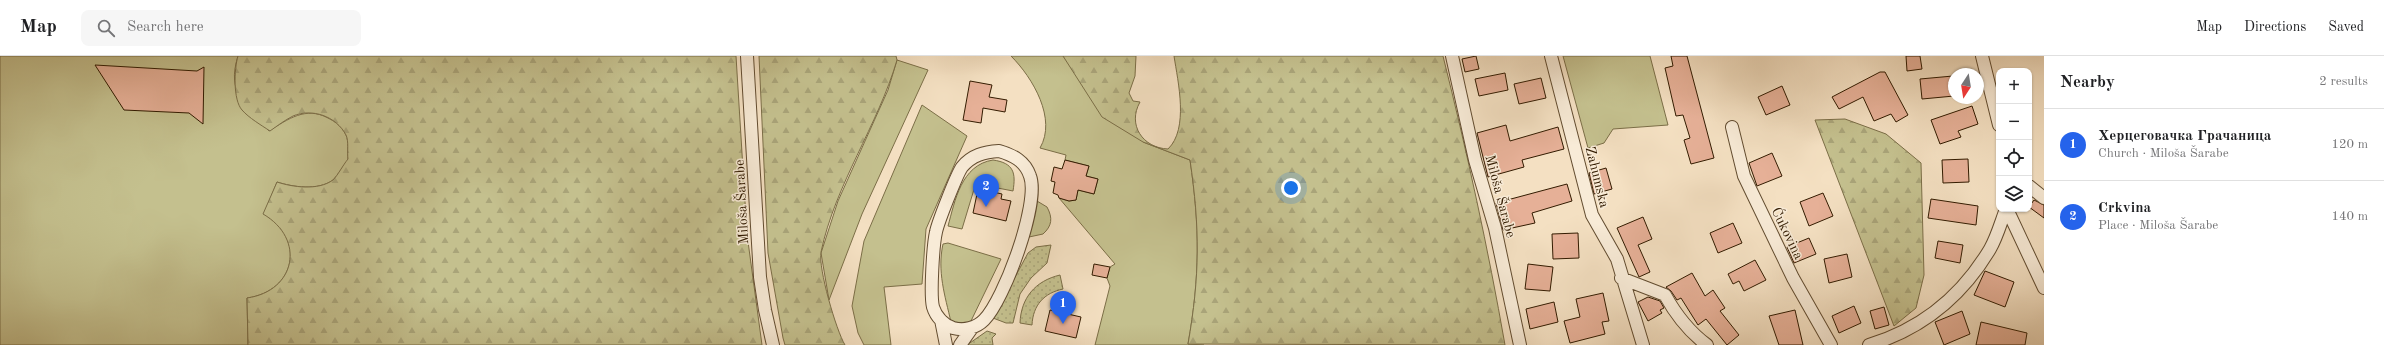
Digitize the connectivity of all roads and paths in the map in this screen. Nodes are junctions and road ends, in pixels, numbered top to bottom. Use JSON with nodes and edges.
{"nodes":[{"id":1,"x":747,"y":56,"type":"edge"},
{"id":2,"x":1452,"y":56,"type":"edge"},
{"id":3,"x":1551,"y":56,"type":"edge"},
{"id":4,"x":1982,"y":56,"type":"edge"},
{"id":5,"x":1996,"y":113,"type":"edge"},
{"id":6,"x":1732,"y":127,"type":"dead end"},
{"id":7,"x":2032,"y":188,"type":"edge"},
{"id":8,"x":2044,"y":198,"type":"edge"},
{"id":9,"x":2006,"y":212,"type":"edge"},
{"id":10,"x":2008,"y":212,"type":"edge"},
{"id":11,"x":1621,"y":278,"type":"junction"},
{"id":12,"x":2044,"y":288,"type":"edge"},
{"id":13,"x":941,"y":320,"type":"junction"},
{"id":14,"x":972,"y":328,"type":"junction"},
{"id":15,"x":773,"y":345,"type":"edge"},
{"id":16,"x":946,"y":345,"type":"edge"},
{"id":17,"x":960,"y":345,"type":"edge"},
{"id":18,"x":1520,"y":345,"type":"edge"},
{"id":19,"x":1643,"y":345,"type":"edge"},
{"id":20,"x":1706,"y":345,"type":"edge"},
{"id":21,"x":1831,"y":345,"type":"edge"},
{"id":22,"x":1869,"y":345,"type":"edge"}],
"edges":[{"from":1,"to":15,"type":"street","name":"Miloša Šarabe"},
{"from":2,"to":18,"type":"street","name":"Miloša Šarabe"},
{"from":3,"to":11,"type":"street","name":"Zahumska"},
{"from":4,"to":5,"type":"street"},
{"from":6,"to":21,"type":"street","name":"Ćukovina"},
{"from":7,"to":8,"type":"street"},
{"from":9,"to":22,"type":"street"},
{"from":10,"to":12,"type":"street"},
{"from":11,"to":19,"type":"street","name":"Zahumska"},
{"from":11,"to":20,"type":"street"},
{"from":13,"to":14,"type":"street"},
{"from":13,"to":14,"type":"street"},
{"from":13,"to":16,"type":"street"},
{"from":14,"to":17,"type":"street"}]}
